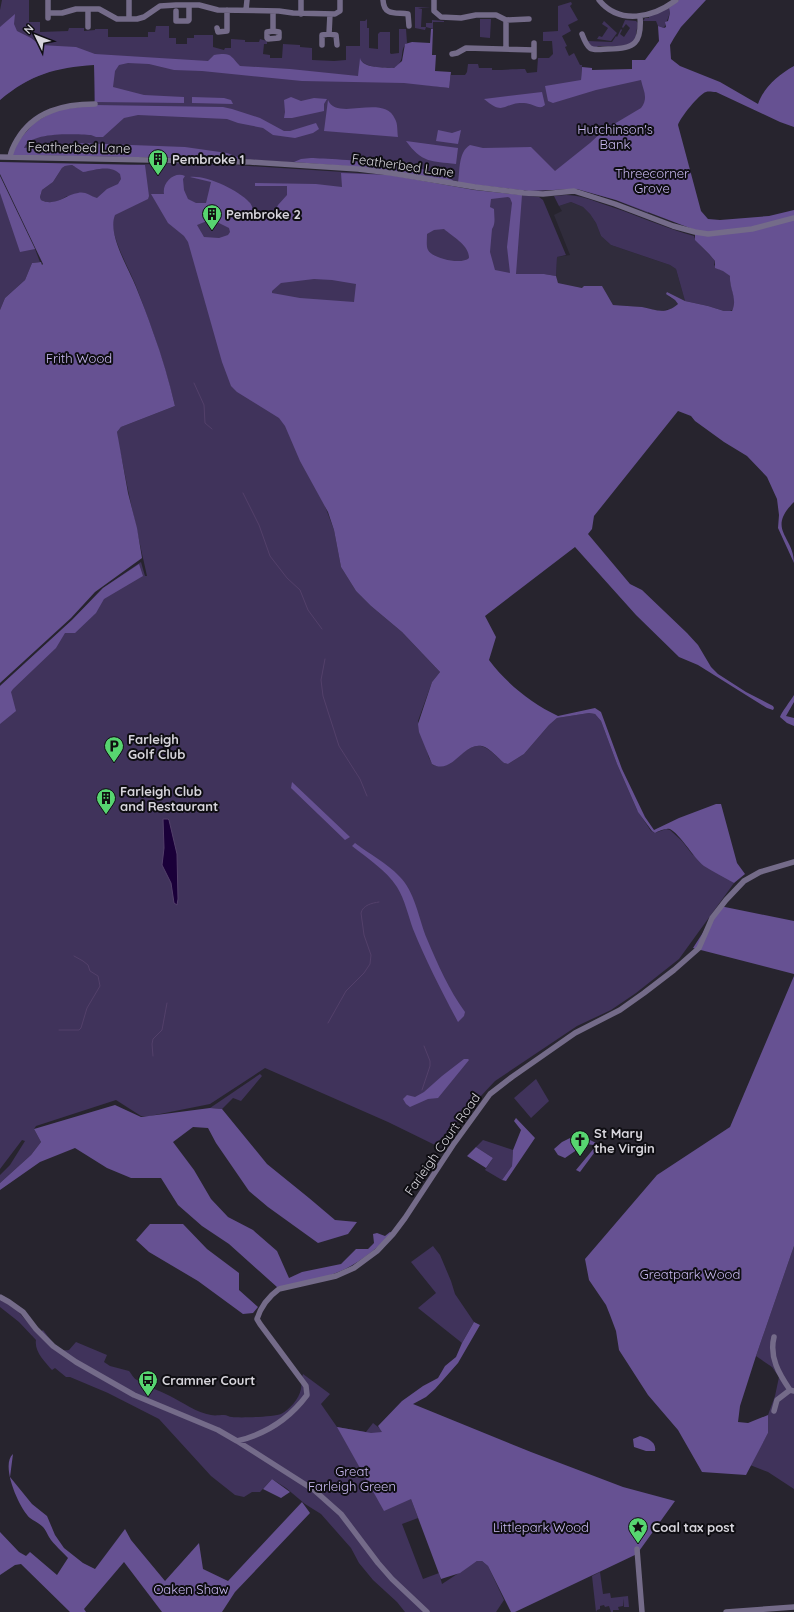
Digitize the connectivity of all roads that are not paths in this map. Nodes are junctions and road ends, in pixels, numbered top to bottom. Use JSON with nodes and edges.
{"nodes":[{"id":1,"x":48,"y":0,"type":"edge"},
{"id":2,"x":129,"y":0,"type":"edge"},
{"id":3,"x":247,"y":0,"type":"edge"},
{"id":4,"x":301,"y":0,"type":"edge"},
{"id":5,"x":340,"y":0,"type":"edge"},
{"id":6,"x":383,"y":0,"type":"edge"},
{"id":7,"x":434,"y":0,"type":"edge"},
{"id":8,"x":599,"y":0,"type":"edge"},
{"id":9,"x":676,"y":0,"type":"edge"},
{"id":10,"x":176,"y":5,"type":"edge"},
{"id":11,"x":189,"y":5,"type":"junction"},
{"id":12,"x":88,"y":9,"type":"junction"},
{"id":13,"x":227,"y":10,"type":"junction"},
{"id":14,"x":246,"y":10,"type":"junction"},
{"id":15,"x":274,"y":11,"type":"junction"},
{"id":16,"x":301,"y":14,"type":"junction"},
{"id":17,"x":330,"y":14,"type":"junction"},
{"id":18,"x":640,"y":16,"type":"junction"},
{"id":19,"x":129,"y":19,"type":"junction"},
{"id":20,"x":530,"y":19,"type":"dead end"},
{"id":21,"x":506,"y":20,"type":"junction"},
{"id":22,"x":409,"y":26,"type":"dead end"},
{"id":23,"x":88,"y":27,"type":"dead end"},
{"id":24,"x":217,"y":28,"type":"dead end"},
{"id":25,"x":273,"y":31,"type":"dead end"},
{"id":26,"x":329,"y":34,"type":"junction"},
{"id":27,"x":582,"y":34,"type":"dead end"},
{"id":28,"x":534,"y":43,"type":"dead end"},
{"id":29,"x":322,"y":45,"type":"dead end"},
{"id":30,"x":337,"y":45,"type":"dead end"},
{"id":31,"x":506,"y":49,"type":"junction"},
{"id":32,"x":534,"y":50,"type":"junction"},
{"id":33,"x":452,"y":54,"type":"dead end"},
{"id":34,"x":534,"y":57,"type":"dead end"},
{"id":35,"x":94,"y":104,"type":"dead end"},
{"id":36,"x":0,"y":157,"type":"edge"},
{"id":37,"x":10,"y":157,"type":"junction"},
{"id":38,"x":794,"y":218,"type":"edge"},
{"id":39,"x":794,"y":862,"type":"edge"},
{"id":40,"x":0,"y":1297,"type":"edge"},
{"id":41,"x":774,"y":1337,"type":"dead end"},
{"id":42,"x":792,"y":1390,"type":"edge"},
{"id":43,"x":774,"y":1411,"type":"dead end"},
{"id":44,"x":249,"y":1438,"type":"junction"},
{"id":45,"x":237,"y":1441,"type":"junction"},
{"id":46,"x":249,"y":1448,"type":"junction"},
{"id":47,"x":636,"y":1549,"type":"dead end"},
{"id":48,"x":794,"y":1607,"type":"edge"},
{"id":49,"x":428,"y":1612,"type":"edge"},
{"id":50,"x":642,"y":1612,"type":"edge"},
{"id":51,"x":726,"y":1612,"type":"edge"}],
"edges":[{"from":1,"to":12,"type":"street"},
{"from":2,"to":19,"type":"street"},
{"from":3,"to":14,"type":"street"},
{"from":4,"to":16,"type":"street"},
{"from":5,"to":17,"type":"street"},
{"from":6,"to":22,"type":"street"},
{"from":7,"to":21,"type":"street"},
{"from":8,"to":18,"type":"street"},
{"from":9,"to":18,"type":"street"},
{"from":10,"to":11,"type":"street"},
{"from":10,"to":11,"type":"street"},
{"from":10,"to":19,"type":"street"},
{"from":11,"to":13,"type":"street"},
{"from":12,"to":19,"type":"street"},
{"from":12,"to":23,"type":"street"},
{"from":13,"to":14,"type":"street"},
{"from":13,"to":24,"type":"street"},
{"from":14,"to":15,"type":"street"},
{"from":15,"to":16,"type":"street"},
{"from":15,"to":25,"type":"street"},
{"from":16,"to":17,"type":"street"},
{"from":17,"to":26,"type":"street"},
{"from":18,"to":27,"type":"street"},
{"from":20,"to":21,"type":"street"},
{"from":21,"to":31,"type":"street"},
{"from":26,"to":29,"type":"street"},
{"from":26,"to":30,"type":"street"},
{"from":28,"to":32,"type":"street"},
{"from":31,"to":32,"type":"street"},
{"from":31,"to":33,"type":"street"},
{"from":32,"to":34,"type":"street"},
{"from":35,"to":37,"type":"street"},
{"from":36,"to":37,"type":"street","name":"Featherbed Lane"},
{"from":37,"to":38,"type":"street","name":"Featherbed Lane"},
{"from":39,"to":44,"type":"street","name":"Farleigh Court Road"},
{"from":40,"to":45,"type":"street"},
{"from":41,"to":42,"type":"street"},
{"from":42,"to":43,"type":"street"},
{"from":44,"to":45,"type":"street","name":"Farleigh Court Road"},
{"from":44,"to":46,"type":"street"},
{"from":45,"to":46,"type":"street"},
{"from":46,"to":49,"type":"street"},
{"from":47,"to":50,"type":"street"},
{"from":48,"to":51,"type":"street"}]}
